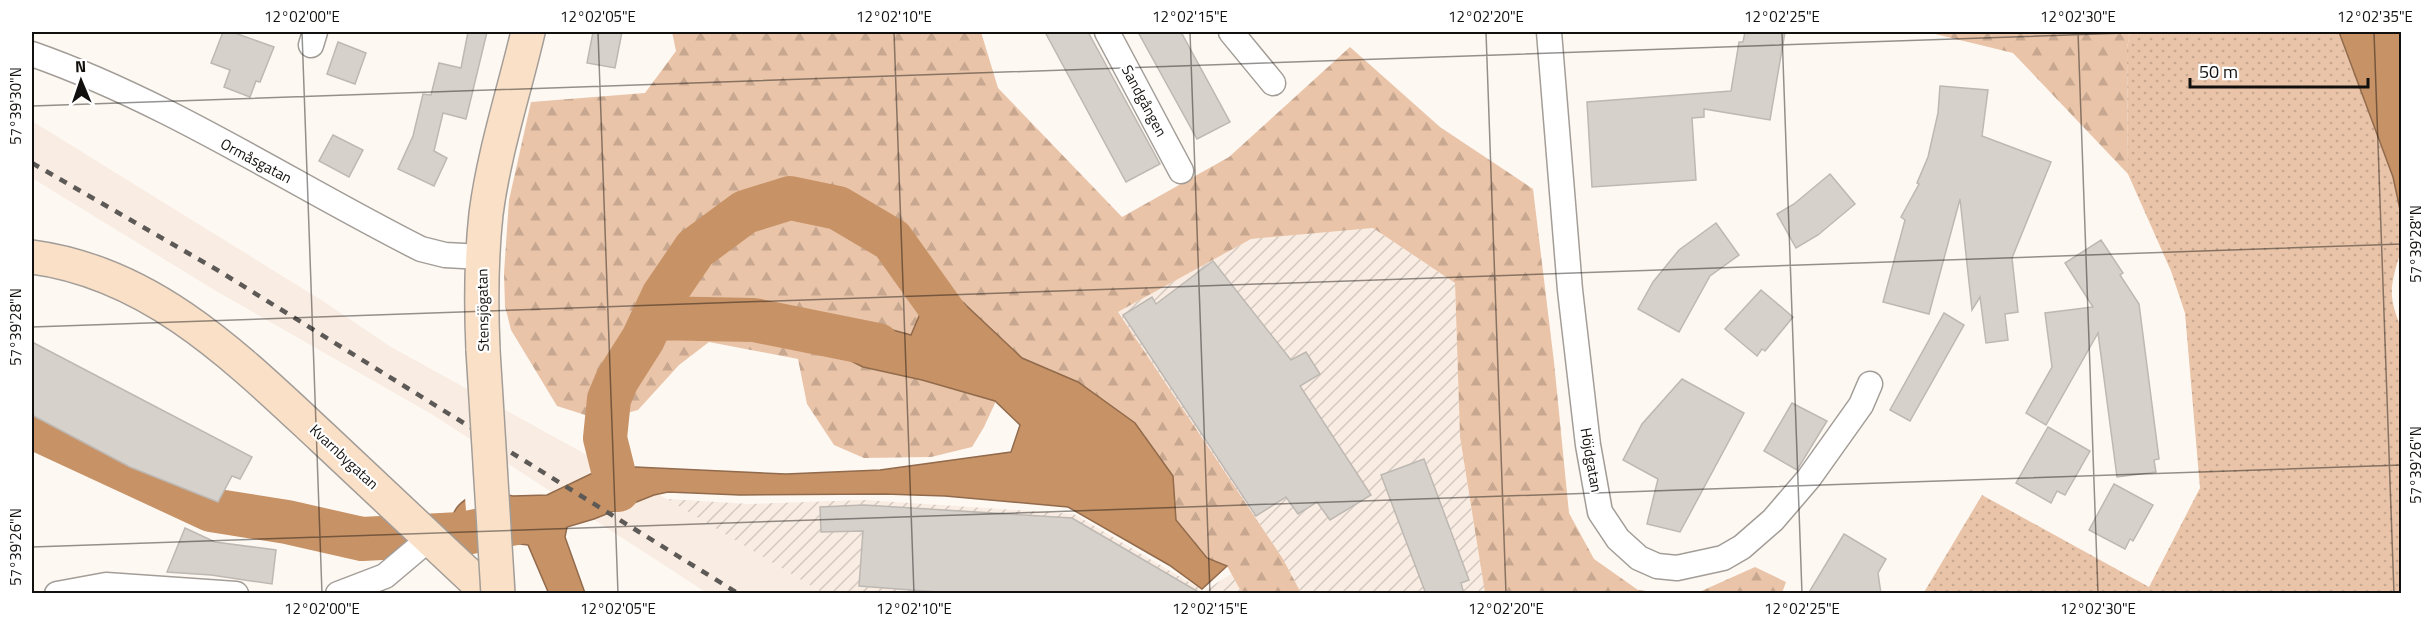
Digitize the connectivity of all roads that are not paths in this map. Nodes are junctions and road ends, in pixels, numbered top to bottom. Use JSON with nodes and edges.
{"nodes":[{"id":1,"x":528,"y":32,"type":"edge"},
{"id":2,"x":1107,"y":32,"type":"edge"},
{"id":3,"x":1231,"y":32,"type":"edge"},
{"id":4,"x":1549,"y":32,"type":"edge"},
{"id":5,"x":32,"y":54,"type":"edge"},
{"id":6,"x":1273,"y":83,"type":"dead end"},
{"id":7,"x":1181,"y":171,"type":"dead end"},
{"id":8,"x":32,"y":257,"type":"edge"},
{"id":9,"x":482,"y":257,"type":"junction"},
{"id":10,"x":32,"y":280,"type":"edge"},
{"id":11,"x":194,"y":326,"type":"junction"},
{"id":12,"x":1870,"y":384,"type":"dead end"},
{"id":13,"x":427,"y":535,"type":"junction"},
{"id":14,"x":57,"y":594,"type":"edge"},
{"id":15,"x":236,"y":594,"type":"edge"},
{"id":16,"x":338,"y":594,"type":"edge"},
{"id":17,"x":489,"y":594,"type":"edge"},
{"id":18,"x":498,"y":594,"type":"edge"}],
"edges":[{"from":1,"to":9,"type":"street","name":"Stensjögatan"},
{"from":2,"to":7,"type":"street","name":"Sandgången"},
{"from":3,"to":6,"type":"street"},
{"from":4,"to":12,"type":"street","name":"Höjdgatan"},
{"from":5,"to":9,"type":"street","name":"Ormåsgatan"},
{"from":8,"to":11,"type":"street","name":"Kvarnbygatan"},
{"from":9,"to":18,"type":"street","name":"Stensjögatan","bridge":true},
{"from":10,"to":11,"type":"street","name":"Kvarnbygatan"},
{"from":11,"to":13,"type":"street","name":"Kvarnbygatan"},
{"from":13,"to":16,"type":"street"},
{"from":13,"to":17,"type":"street","name":"Kvarnbygatan"},
{"from":14,"to":15,"type":"street"}]}
